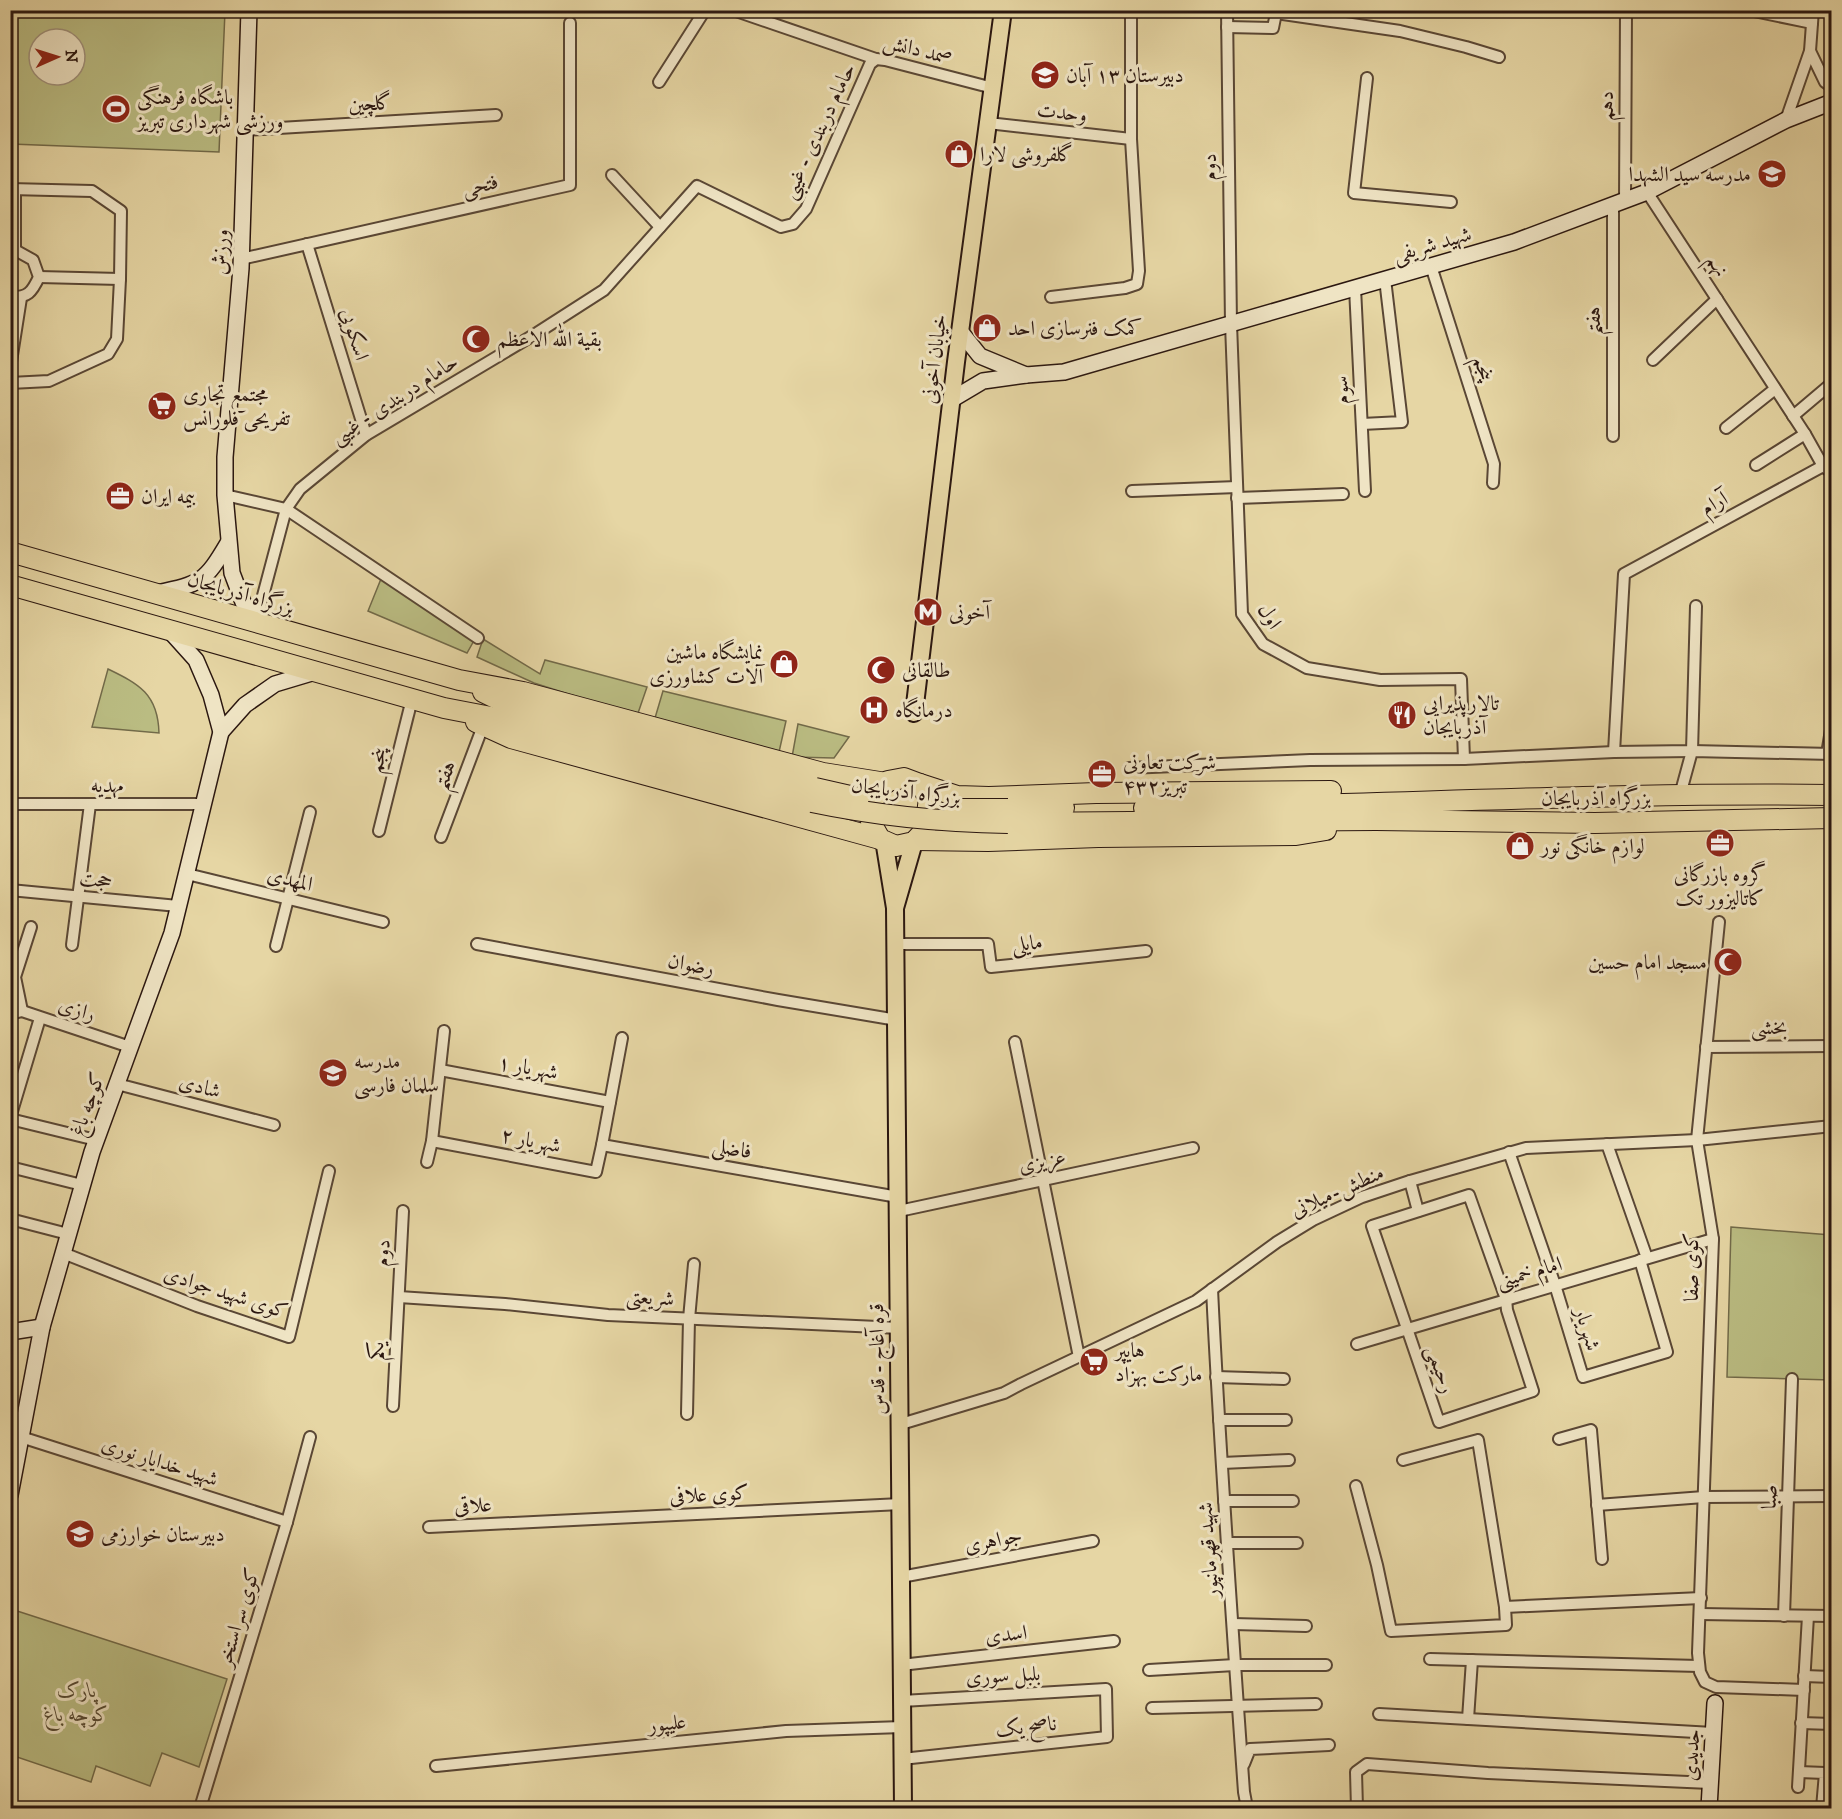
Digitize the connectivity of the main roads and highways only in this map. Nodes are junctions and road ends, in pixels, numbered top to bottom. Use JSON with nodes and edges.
{"nodes":[{"id":1,"x":249,"y":10,"type":"edge"},
{"id":2,"x":1003,"y":10,"type":"edge"},
{"id":3,"x":1832,"y":102,"type":"edge"},
{"id":4,"x":960,"y":331,"type":"junction"},
{"id":5,"x":1026,"y":375,"type":"junction"},
{"id":6,"x":951,"y":400,"type":"junction"},
{"id":7,"x":228,"y":543,"type":"junction"},
{"id":8,"x":10,"y":552,"type":"edge"},
{"id":9,"x":10,"y":585,"type":"edge"},
{"id":10,"x":154,"y":593,"type":"junction"},
{"id":11,"x":256,"y":622,"type":"junction"},
{"id":12,"x":169,"y":630,"type":"junction"},
{"id":13,"x":315,"y":672,"type":"junction"},
{"id":14,"x":444,"y":708,"type":"junction"},
{"id":15,"x":914,"y":713,"type":"dead end"},
{"id":16,"x":222,"y":732,"type":"junction"},
{"id":17,"x":885,"y":783,"type":"junction"},
{"id":18,"x":920,"y":784,"type":"junction"},
{"id":19,"x":1826,"y":794,"type":"edge"},
{"id":20,"x":815,"y":796,"type":"junction"},
{"id":21,"x":989,"y":797,"type":"junction"},
{"id":22,"x":1384,"y":802,"type":"junction"},
{"id":23,"x":1008,"y":816,"type":"junction"},
{"id":24,"x":1376,"y":820,"type":"junction"},
{"id":25,"x":1827,"y":820,"type":"edge"},
{"id":26,"x":882,"y":839,"type":"junction"},
{"id":27,"x":915,"y":841,"type":"junction"},
{"id":28,"x":988,"y":841,"type":"junction"},
{"id":29,"x":896,"y":908,"type":"junction"},
{"id":30,"x":42,"y":1326,"type":"junction"},
{"id":31,"x":10,"y":1332,"type":"edge"},
{"id":32,"x":10,"y":1496,"type":"edge"},
{"id":33,"x":1715,"y":1703,"type":"road end"},
{"id":34,"x":903,"y":1809,"type":"edge"},
{"id":35,"x":1709,"y":1809,"type":"edge"}],
"edges":[{"from":1,"to":7,"type":"main road","name":"ورزش"},
{"from":2,"to":4,"type":"main road","name":"خیابان آخونی"},
{"from":3,"to":5,"type":"main road","name":"شهید شریفی"},
{"from":4,"to":5,"type":"main road"},
{"from":4,"to":6,"type":"main road","name":"خیابان آخونی"},
{"from":5,"to":6,"type":"main road","name":"شهید شریفی"},
{"from":6,"to":15,"type":"main road","name":"خیابان آخونی"},
{"from":7,"to":10,"type":"main road"},
{"from":7,"to":11,"type":"main road","name":"ورزش"},
{"from":8,"to":10,"type":"highway","name":"بزرگراه آذربایجان"},
{"from":9,"to":12,"type":"highway","name":"بزرگراه آذربایجان"},
{"from":10,"to":11,"type":"highway","name":"بزرگراه آذربایجان"},
{"from":11,"to":20,"type":"highway","name":"بزرگراه آذربایجان"},
{"from":12,"to":13,"type":"highway","name":"بزرگراه آذربایجان"},
{"from":12,"to":16,"type":"main road"},
{"from":13,"to":14,"type":"highway","name":"بزرگراه آذربایجان"},
{"from":13,"to":16,"type":"main road"},
{"from":14,"to":20,"type":"highway","name":"بزرگراه آذربایجان"},
{"from":14,"to":20,"type":"highway","name":"بزرگراه آذربایجان"},
{"from":16,"to":30,"type":"main road","name":"کوچه باغ"},
{"from":17,"to":18,"type":"highway"},
{"from":17,"to":20,"type":"highway","name":"بزرگراه آذربایجان"},
{"from":17,"to":26,"type":"highway"},
{"from":18,"to":21,"type":"highway","name":"بزرگراه آذربایجان"},
{"from":18,"to":27,"type":"highway"},
{"from":19,"to":22,"type":"highway","name":"بزرگراه آذربایجان"},
{"from":20,"to":23,"type":"highway","name":"بزرگراه آذربایجان","bridge":true},
{"from":20,"to":26,"type":"highway","name":"بزرگراه آذربایجان"},
{"from":21,"to":22,"type":"highway","name":"بزرگراه آذربایجان"},
{"from":21,"to":28,"type":"highway"},
{"from":22,"to":23,"type":"highway","name":"بزرگراه آذربایجان"},
{"from":23,"to":24,"type":"highway","name":"بزرگراه آذربایجان"},
{"from":24,"to":25,"type":"highway","name":"بزرگراه آذربایجان"},
{"from":24,"to":28,"type":"highway","name":"بزرگراه آذربایجان"},
{"from":26,"to":27,"type":"highway"},
{"from":26,"to":29,"type":"main road"},
{"from":27,"to":28,"type":"highway","name":"بزرگراه آذربایجان"},
{"from":27,"to":29,"type":"main road"},
{"from":29,"to":34,"type":"main road","name":"قره آغاج - قدس"},
{"from":30,"to":31,"type":"main road"},
{"from":30,"to":32,"type":"main road","name":"کوچه باغ"},
{"from":33,"to":35,"type":"main road","name":"جدیدی"}]}
